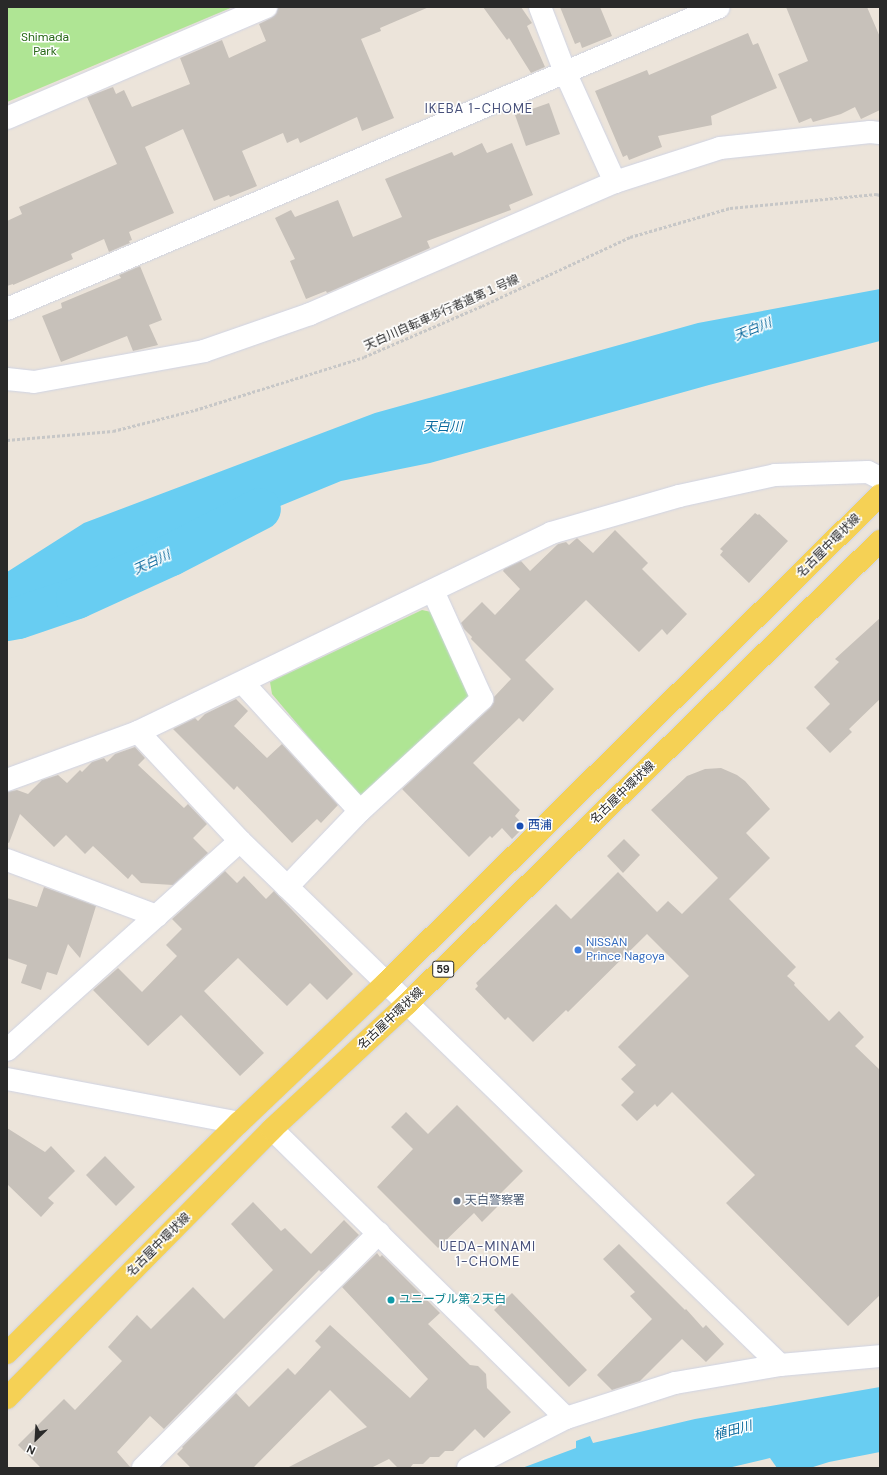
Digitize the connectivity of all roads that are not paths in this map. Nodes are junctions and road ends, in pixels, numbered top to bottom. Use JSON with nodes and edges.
{"nodes":[{"id":1,"x":266,"y":7,"type":"edge"},
{"id":2,"x":540,"y":7,"type":"edge"},
{"id":3,"x":719,"y":7,"type":"edge"},
{"id":4,"x":565,"y":72,"type":"junction"},
{"id":5,"x":7,"y":118,"type":"edge"},
{"id":6,"x":880,"y":133,"type":"edge"},
{"id":7,"x":615,"y":182,"type":"junction"},
{"id":8,"x":7,"y":309,"type":"edge"},
{"id":9,"x":7,"y":379,"type":"edge"},
{"id":10,"x":880,"y":478,"type":"edge"},
{"id":11,"x":880,"y":495,"type":"edge"},
{"id":12,"x":880,"y":541,"type":"edge"},
{"id":13,"x":433,"y":591,"type":"junction"},
{"id":14,"x":243,"y":683,"type":"junction"},
{"id":15,"x":138,"y":732,"type":"junction"},
{"id":16,"x":7,"y":780,"type":"edge"},
{"id":17,"x":360,"y":811,"type":"junction"},
{"id":18,"x":240,"y":842,"type":"junction"},
{"id":19,"x":7,"y":860,"type":"edge"},
{"id":20,"x":286,"y":887,"type":"junction"},
{"id":21,"x":157,"y":916,"type":"junction"},
{"id":22,"x":386,"y":983,"type":"junction"},
{"id":23,"x":407,"y":1004,"type":"junction"},
{"id":24,"x":7,"y":1050,"type":"edge"},
{"id":25,"x":7,"y":1079,"type":"edge"},
{"id":26,"x":239,"y":1123,"type":"junction"},
{"id":27,"x":272,"y":1130,"type":"junction"},
{"id":28,"x":379,"y":1234,"type":"junction"},
{"id":29,"x":7,"y":1353,"type":"edge"},
{"id":30,"x":880,"y":1356,"type":"edge"},
{"id":31,"x":780,"y":1365,"type":"junction"},
{"id":32,"x":7,"y":1398,"type":"edge"},
{"id":33,"x":566,"y":1418,"type":"junction"},
{"id":34,"x":143,"y":1468,"type":"edge"},
{"id":35,"x":468,"y":1468,"type":"edge"}],
"edges":[{"from":1,"to":5,"type":"street"},
{"from":2,"to":4,"type":"street"},
{"from":3,"to":4,"type":"street"},
{"from":4,"to":7,"type":"street"},
{"from":4,"to":8,"type":"street"},
{"from":6,"to":7,"type":"street"},
{"from":7,"to":9,"type":"street"},
{"from":10,"to":13,"type":"street"},
{"from":11,"to":22,"type":"main road","name":"名古屋中環状線","number":"59"},
{"from":12,"to":23,"type":"main road","name":"名古屋中環状線","number":"59"},
{"from":13,"to":14,"type":"street"},
{"from":13,"to":17,"type":"street"},
{"from":14,"to":15,"type":"street"},
{"from":14,"to":17,"type":"street"},
{"from":15,"to":16,"type":"street"},
{"from":15,"to":18,"type":"street"},
{"from":17,"to":20,"type":"street"},
{"from":18,"to":20,"type":"street"},
{"from":18,"to":21,"type":"street"},
{"from":19,"to":21,"type":"street"},
{"from":20,"to":22,"type":"street"},
{"from":21,"to":24,"type":"street"},
{"from":22,"to":23,"type":"street"},
{"from":22,"to":26,"type":"main road","name":"名古屋中環状線","number":"59"},
{"from":23,"to":27,"type":"main road","name":"名古屋中環状線","number":"59"},
{"from":23,"to":31,"type":"street"},
{"from":25,"to":26,"type":"street"},
{"from":26,"to":29,"type":"main road","name":"名古屋中環状線","number":"59"},
{"from":27,"to":28,"type":"street"},
{"from":27,"to":32,"type":"main road","name":"名古屋中環状線","number":"59"},
{"from":28,"to":33,"type":"street"},
{"from":28,"to":34,"type":"street"},
{"from":30,"to":31,"type":"street"},
{"from":31,"to":33,"type":"street"},
{"from":33,"to":35,"type":"street"}]}
